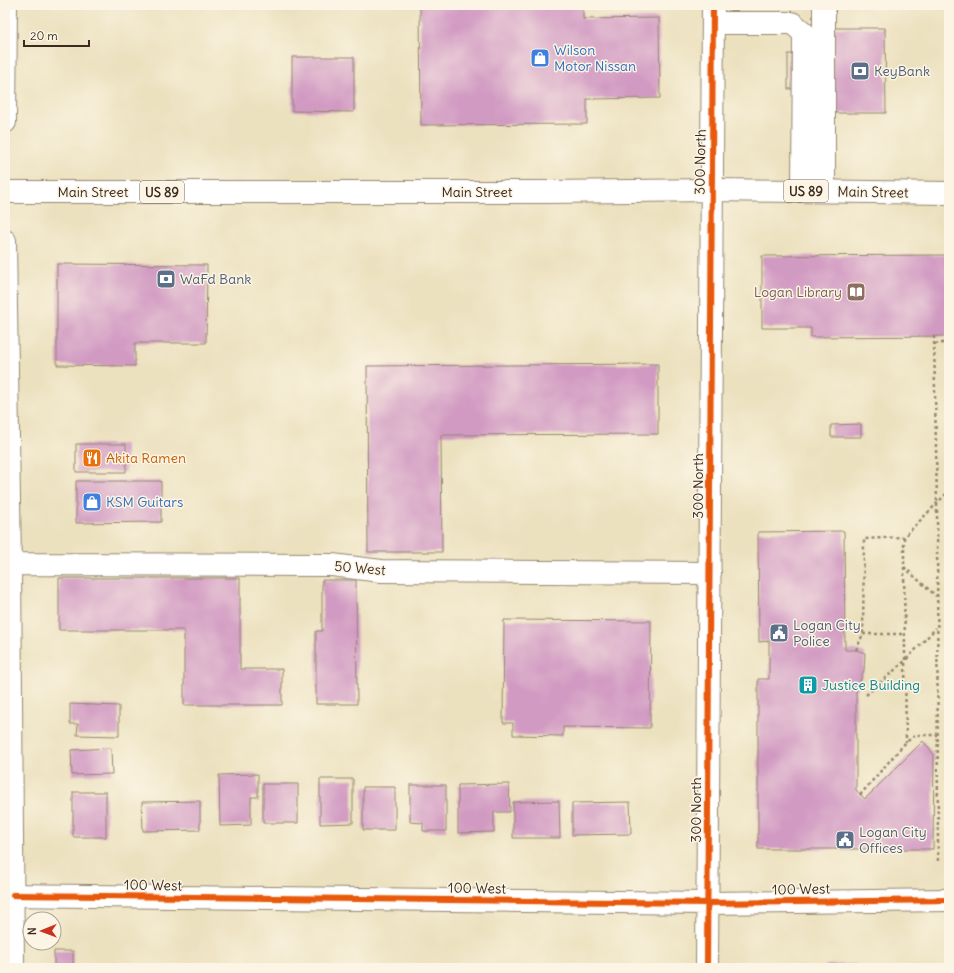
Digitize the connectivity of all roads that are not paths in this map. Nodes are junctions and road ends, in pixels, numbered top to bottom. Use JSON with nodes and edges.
{"nodes":[{"id":1,"x":6,"y":5,"type":"edge"},
{"id":2,"x":824,"y":5,"type":"edge"},
{"id":3,"x":713,"y":14,"type":"edge"},
{"id":4,"x":5,"y":122,"type":"edge"},
{"id":5,"x":711,"y":190,"type":"junction"},
{"id":6,"x":814,"y":191,"type":"junction"},
{"id":7,"x":5,"y":192,"type":"edge"},
{"id":8,"x":949,"y":193,"type":"edge"},
{"id":9,"x":5,"y":241,"type":"edge"},
{"id":10,"x":10,"y":564,"type":"junction"},
{"id":11,"x":710,"y":573,"type":"junction"},
{"id":12,"x":9,"y":895,"type":"edge"},
{"id":13,"x":949,"y":900,"type":"edge"},
{"id":14,"x":708,"y":903,"type":"junction"},
{"id":15,"x":13,"y":968,"type":"edge"},
{"id":16,"x":707,"y":968,"type":"edge"}],
"edges":[{"from":1,"to":4,"type":"street"},
{"from":2,"to":6,"type":"street"},
{"from":3,"to":5,"type":"street","name":"300 North"},
{"from":3,"to":6,"type":"street"},
{"from":5,"to":6,"type":"street","name":"Main Street","number":"US 89"},
{"from":5,"to":7,"type":"street","name":"Main Street","number":"US 89"},
{"from":5,"to":11,"type":"street","name":"300 North"},
{"from":6,"to":8,"type":"street","name":"Main Street","number":"US 89"},
{"from":9,"to":10,"type":"street"},
{"from":10,"to":11,"type":"street","name":"50 West"},
{"from":10,"to":12,"type":"street"},
{"from":11,"to":14,"type":"street","name":"300 North"},
{"from":12,"to":14,"type":"street","name":"100 West"},
{"from":12,"to":15,"type":"street"},
{"from":13,"to":14,"type":"street","name":"100 West"},
{"from":14,"to":16,"type":"street","name":"300 North"}]}
